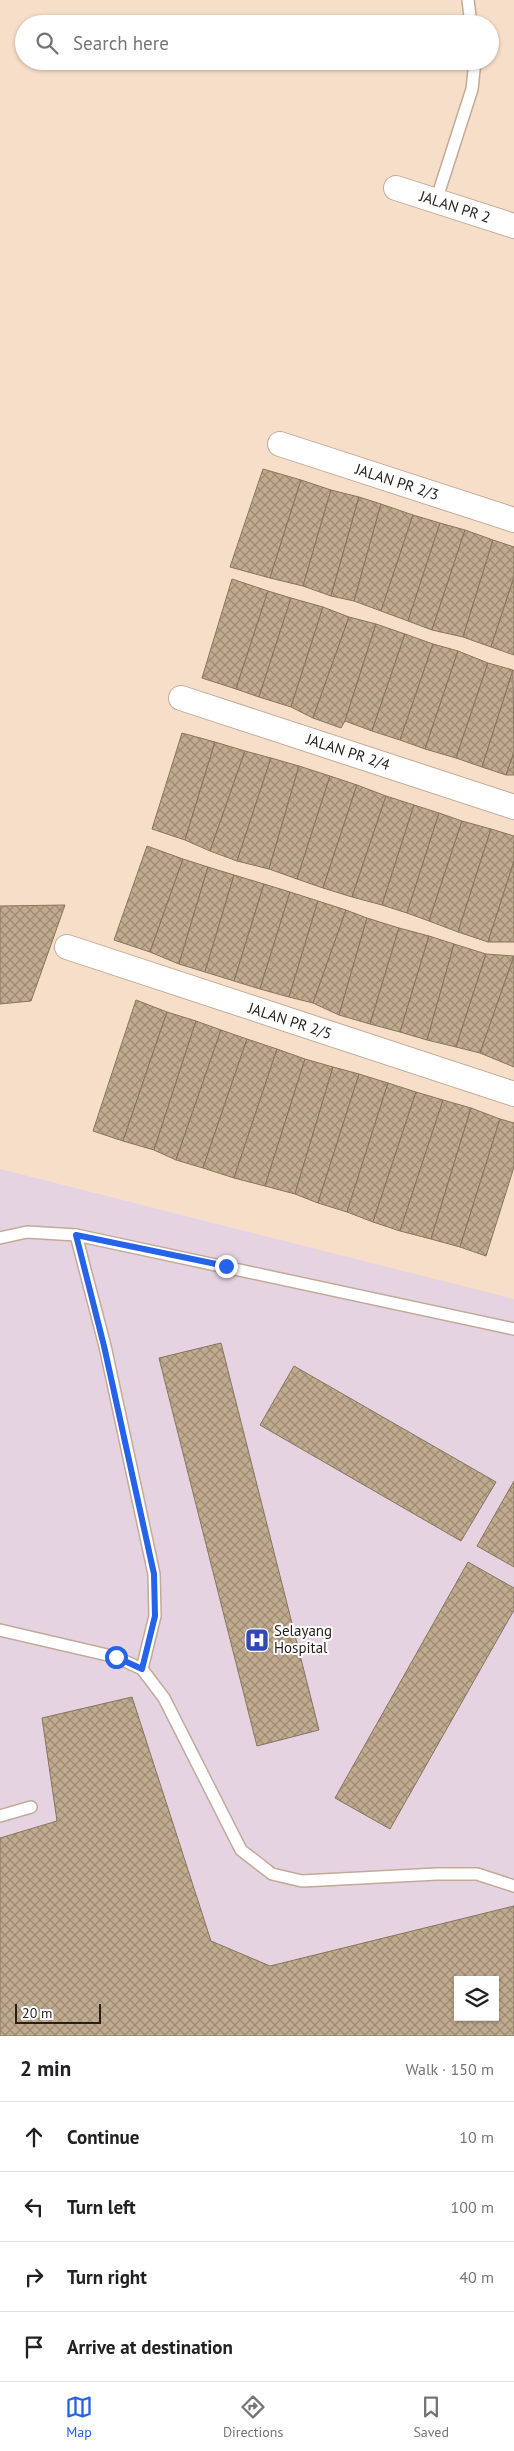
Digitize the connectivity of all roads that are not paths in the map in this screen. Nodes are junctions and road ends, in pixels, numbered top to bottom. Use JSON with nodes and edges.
{"nodes":[{"id":1,"x":468,"y":0,"type":"edge"},
{"id":2,"x":470,"y":15,"type":"edge"},
{"id":3,"x":474,"y":70,"type":"edge"},
{"id":4,"x":396,"y":188,"type":"dead end"},
{"id":5,"x":436,"y":201,"type":"junction"},
{"id":6,"x":514,"y":226,"type":"edge"},
{"id":7,"x":280,"y":444,"type":"dead end"},
{"id":8,"x":514,"y":520,"type":"edge"},
{"id":9,"x":181,"y":698,"type":"dead end"},
{"id":10,"x":514,"y":807,"type":"edge"},
{"id":11,"x":67,"y":947,"type":"dead end"},
{"id":12,"x":514,"y":1094,"type":"edge"},
{"id":13,"x":76,"y":1235,"type":"junction"},
{"id":14,"x":0,"y":1238,"type":"edge"},
{"id":15,"x":514,"y":1330,"type":"edge"},
{"id":16,"x":0,"y":1630,"type":"edge"},
{"id":17,"x":142,"y":1669,"type":"junction"},
{"id":18,"x":31,"y":1808,"type":"dead end"},
{"id":19,"x":0,"y":1816,"type":"edge"},
{"id":20,"x":514,"y":1886,"type":"edge"}],
"edges":[{"from":1,"to":2,"type":"lane"},
{"from":3,"to":5,"type":"lane"},
{"from":4,"to":5,"type":"street","name":"JALAN PR 2"},
{"from":5,"to":6,"type":"street","name":"JALAN PR 2"},
{"from":7,"to":8,"type":"street","name":"JALAN PR 2/3"},
{"from":9,"to":10,"type":"street","name":"JALAN PR 2/4"},
{"from":11,"to":12,"type":"street","name":"JALAN PR 2/5"},
{"from":13,"to":14,"type":"lane"},
{"from":13,"to":15,"type":"lane"},
{"from":13,"to":17,"type":"lane"},
{"from":16,"to":17,"type":"lane"},
{"from":17,"to":20,"type":"lane"},
{"from":18,"to":19,"type":"lane"}]}
